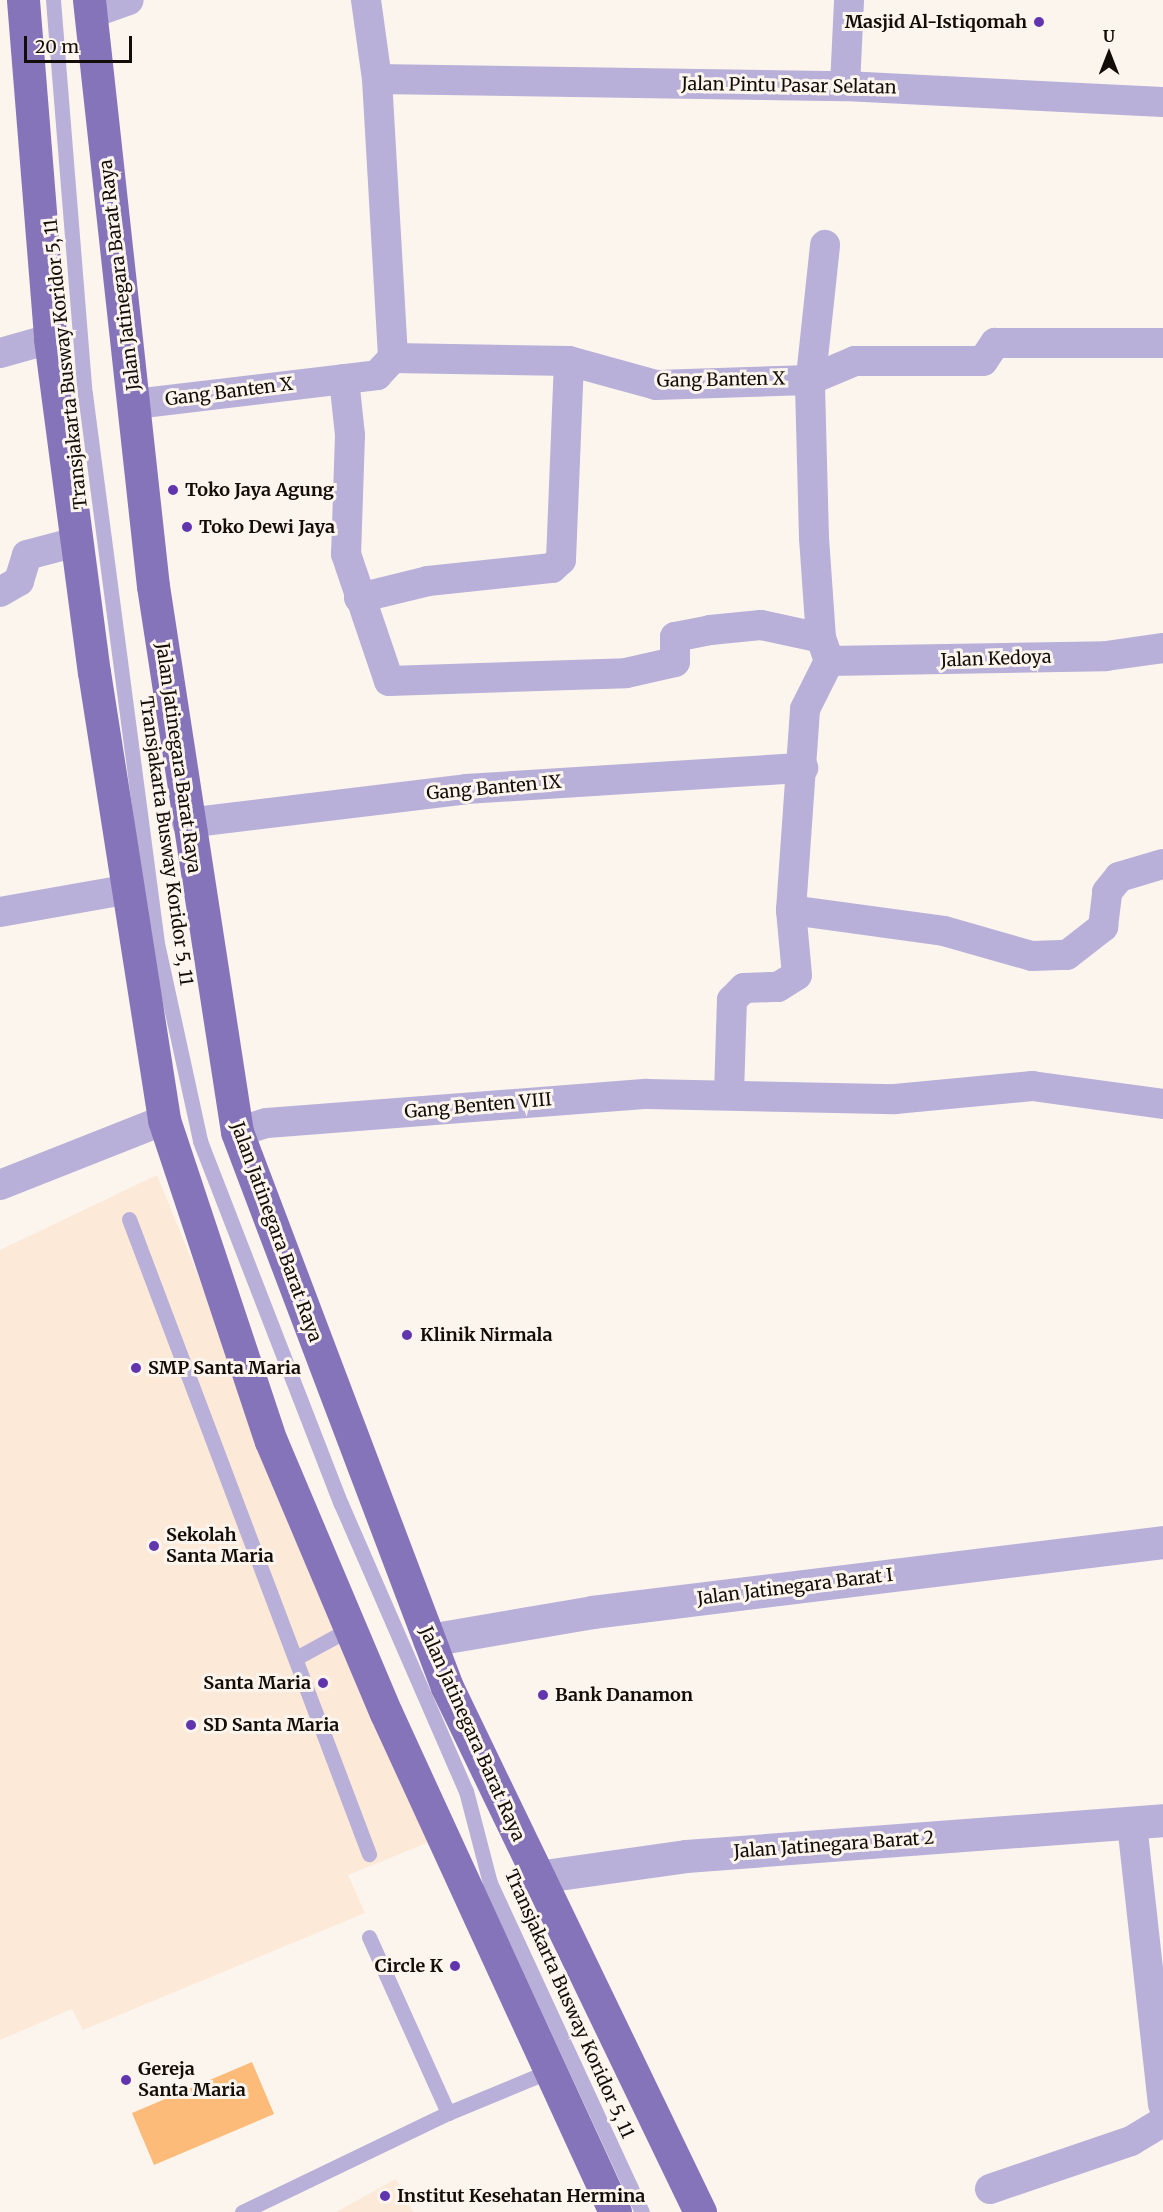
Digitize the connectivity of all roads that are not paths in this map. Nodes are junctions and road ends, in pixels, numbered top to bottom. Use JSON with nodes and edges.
{"nodes":[{"id":1,"x":23,"y":0,"type":"edge"},
{"id":2,"x":53,"y":0,"type":"edge"},
{"id":3,"x":129,"y":0,"type":"edge"},
{"id":4,"x":366,"y":0,"type":"edge"},
{"id":5,"x":849,"y":0,"type":"edge"},
{"id":6,"x":90,"y":7,"type":"edge"},
{"id":7,"x":377,"y":79,"type":"junction"},
{"id":8,"x":845,"y":86,"type":"junction"},
{"id":9,"x":1163,"y":102,"type":"edge"},
{"id":10,"x":825,"y":245,"type":"dead end"},
{"id":11,"x":50,"y":339,"type":"junction"},
{"id":12,"x":1163,"y":343,"type":"edge"},
{"id":13,"x":0,"y":353,"type":"edge"},
{"id":14,"x":393,"y":358,"type":"junction"},
{"id":15,"x":569,"y":361,"type":"junction"},
{"id":16,"x":344,"y":379,"type":"junction"},
{"id":17,"x":810,"y":380,"type":"junction"},
{"id":18,"x":135,"y":404,"type":"junction"},
{"id":19,"x":76,"y":542,"type":"junction"},
{"id":20,"x":0,"y":592,"type":"edge"},
{"id":21,"x":359,"y":598,"type":"junction"},
{"id":22,"x":1163,"y":648,"type":"edge"},
{"id":23,"x":825,"y":650,"type":"junction"},
{"id":24,"x":803,"y":768,"type":"junction"},
{"id":25,"x":187,"y":823,"type":"junction"},
{"id":26,"x":1163,"y":864,"type":"edge"},
{"id":27,"x":130,"y":889,"type":"junction"},
{"id":28,"x":791,"y":910,"type":"junction"},
{"id":29,"x":0,"y":912,"type":"edge"},
{"id":30,"x":725,"y":1094,"type":"junction"},
{"id":31,"x":1163,"y":1104,"type":"edge"},
{"id":32,"x":165,"y":1120,"type":"junction"},
{"id":33,"x":237,"y":1131,"type":"junction"},
{"id":34,"x":0,"y":1185,"type":"edge"},
{"id":35,"x":129,"y":1219,"type":"dead end"},
{"id":36,"x":1163,"y":1542,"type":"edge"},
{"id":37,"x":351,"y":1628,"type":"junction"},
{"id":38,"x":429,"y":1640,"type":"junction"},
{"id":39,"x":296,"y":1658,"type":"junction"},
{"id":40,"x":1147,"y":1822,"type":"edge"},
{"id":41,"x":369,"y":1854,"type":"dead end"},
{"id":42,"x":537,"y":1877,"type":"junction"},
{"id":43,"x":369,"y":1937,"type":"dead end"},
{"id":44,"x":552,"y":2070,"type":"junction"},
{"id":45,"x":1163,"y":2104,"type":"edge"},
{"id":46,"x":448,"y":2113,"type":"junction"},
{"id":47,"x":1163,"y":2122,"type":"edge"},
{"id":48,"x":990,"y":2189,"type":"dead end"},
{"id":49,"x":242,"y":2212,"type":"edge"},
{"id":50,"x":615,"y":2212,"type":"edge"},
{"id":51,"x":642,"y":2212,"type":"edge"},
{"id":52,"x":700,"y":2212,"type":"edge"}],
"edges":[{"from":1,"to":11,"type":"main road"},
{"from":2,"to":51,"type":"lane","name":"Transjakarta Busway Koridor 5, 11"},
{"from":3,"to":6,"type":"street"},
{"from":4,"to":7,"type":"street"},
{"from":5,"to":8,"type":"street"},
{"from":6,"to":18,"type":"main road","name":"Jalan Jatinegara Barat Raya"},
{"from":7,"to":8,"type":"street","name":"Jalan Pintu Pasar Selatan"},
{"from":7,"to":14,"type":"street"},
{"from":8,"to":9,"type":"street","name":"Jalan Pintu Pasar Selatan"},
{"from":10,"to":17,"type":"street"},
{"from":11,"to":13,"type":"street"},
{"from":11,"to":19,"type":"main road"},
{"from":12,"to":17,"type":"street","name":"Gang Banten X"},
{"from":14,"to":15,"type":"street","name":"Gang Banten X"},
{"from":14,"to":16,"type":"street","name":"Gang Banten X"},
{"from":15,"to":17,"type":"street","name":"Gang Banten X"},
{"from":15,"to":21,"type":"street"},
{"from":16,"to":18,"type":"street","name":"Gang Banten X"},
{"from":16,"to":21,"type":"street"},
{"from":17,"to":23,"type":"street"},
{"from":18,"to":25,"type":"main road","name":"Jalan Jatinegara Barat Raya"},
{"from":19,"to":20,"type":"street"},
{"from":19,"to":27,"type":"main road"},
{"from":21,"to":23,"type":"street","name":"Jalan Kedoya"},
{"from":22,"to":23,"type":"street","name":"Jalan Kedoya"},
{"from":23,"to":24,"type":"street"},
{"from":24,"to":25,"type":"street","name":"Gang Banten IX"},
{"from":24,"to":28,"type":"street"},
{"from":25,"to":33,"type":"main road","name":"Jalan Jatinegara Barat Raya"},
{"from":26,"to":28,"type":"street"},
{"from":27,"to":29,"type":"street"},
{"from":27,"to":32,"type":"main road"},
{"from":28,"to":30,"type":"street"},
{"from":30,"to":31,"type":"street","name":"Gang Benten VIII"},
{"from":30,"to":33,"type":"street","name":"Gang Benten VIII"},
{"from":32,"to":34,"type":"street"},
{"from":32,"to":37,"type":"main road"},
{"from":33,"to":38,"type":"main road","name":"Jalan Jatinegara Barat Raya"},
{"from":35,"to":39,"type":"lane"},
{"from":36,"to":38,"type":"street","name":"Jalan Jatinegara Barat I"},
{"from":37,"to":39,"type":"lane"},
{"from":37,"to":44,"type":"main road"},
{"from":38,"to":42,"type":"main road","name":"Jalan Jatinegara Barat Raya"},
{"from":39,"to":41,"type":"lane"},
{"from":40,"to":42,"type":"street","name":"Jalan Jatinegara Barat 2"},
{"from":40,"to":45,"type":"street","name":"Jalan Jatinegara Barat 2"},
{"from":42,"to":52,"type":"main road","name":"Jalan Jatinegara Barat Raya"},
{"from":43,"to":46,"type":"lane"},
{"from":44,"to":46,"type":"lane"},
{"from":44,"to":50,"type":"main road"},
{"from":46,"to":49,"type":"lane"},
{"from":47,"to":48,"type":"street"}]}
